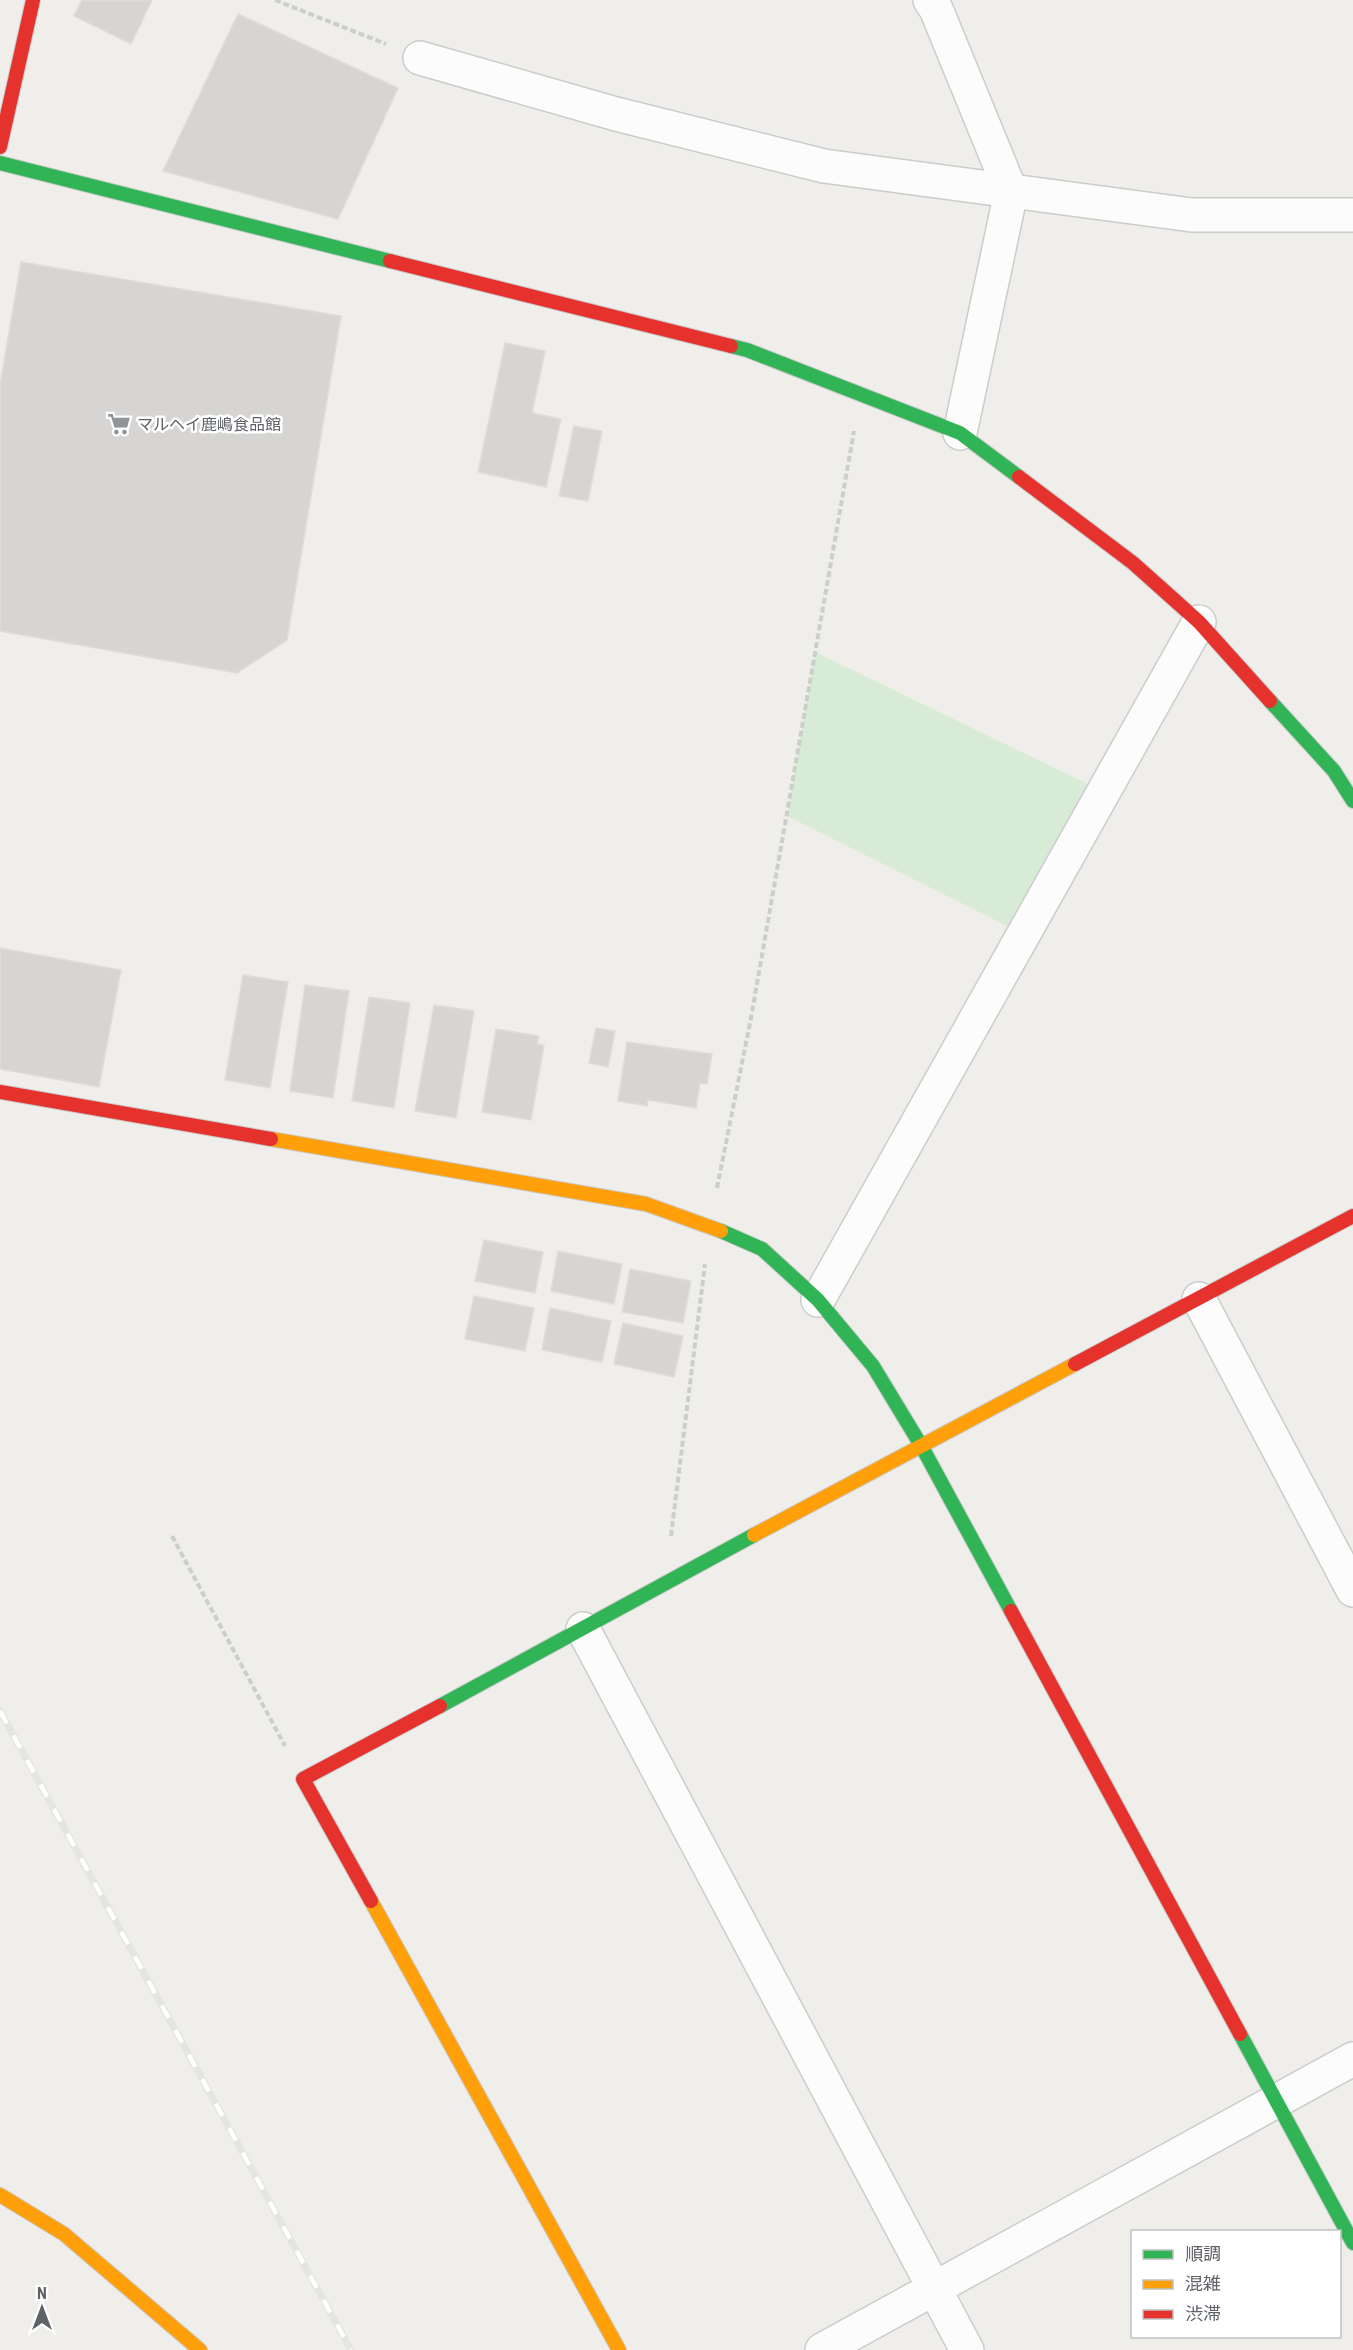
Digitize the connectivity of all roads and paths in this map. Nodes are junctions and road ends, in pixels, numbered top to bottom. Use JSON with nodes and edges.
{"nodes":[{"id":1,"x":33,"y":0,"type":"edge"},
{"id":2,"x":275,"y":0,"type":"edge"},
{"id":3,"x":940,"y":3,"type":"edge"},
{"id":4,"x":420,"y":58,"type":"joint"},
{"id":5,"x":0,"y":147,"type":"edge"},
{"id":6,"x":0,"y":163,"type":"edge"},
{"id":7,"x":1011,"y":192,"type":"junction"},
{"id":8,"x":1353,"y":215,"type":"edge"},
{"id":9,"x":860,"y":394,"type":"junction"},
{"id":10,"x":960,"y":433,"type":"junction"},
{"id":11,"x":1199,"y":622,"type":"junction"},
{"id":12,"x":1353,"y":801,"type":"edge"},
{"id":13,"x":0,"y":1092,"type":"edge"},
{"id":14,"x":1353,"y":1216,"type":"edge"},
{"id":15,"x":709,"y":1226,"type":"junction"},
{"id":16,"x":1199,"y":1299,"type":"junction"},
{"id":17,"x":818,"y":1300,"type":"junction"},
{"id":18,"x":922,"y":1447,"type":"junction"},
{"id":19,"x":172,"y":1536,"type":"dead end"},
{"id":20,"x":666,"y":1582,"type":"junction"},
{"id":21,"x":1353,"y":1590,"type":"edge"},
{"id":22,"x":583,"y":1629,"type":"junction"},
{"id":23,"x":303,"y":1779,"type":"junction"},
{"id":24,"x":1353,"y":2059,"type":"edge"},
{"id":25,"x":1276,"y":2101,"type":"junction"},
{"id":26,"x":0,"y":2195,"type":"edge"},
{"id":27,"x":1353,"y":2243,"type":"edge"},
{"id":28,"x":934,"y":2289,"type":"junction"},
{"id":29,"x":200,"y":2350,"type":"edge"},
{"id":30,"x":619,"y":2350,"type":"edge"},
{"id":31,"x":822,"y":2350,"type":"edge"},
{"id":32,"x":967,"y":2350,"type":"edge"}],
"edges":[{"from":1,"to":5,"type":"street"},
{"from":2,"to":4,"type":"path"},
{"from":3,"to":7,"type":"street"},
{"from":4,"to":7,"type":"street"},
{"from":6,"to":9,"type":"street"},
{"from":7,"to":8,"type":"street"},
{"from":7,"to":10,"type":"street"},
{"from":9,"to":10,"type":"street"},
{"from":9,"to":15,"type":"path"},
{"from":10,"to":11,"type":"street"},
{"from":11,"to":12,"type":"street"},
{"from":11,"to":17,"type":"street"},
{"from":13,"to":15,"type":"street"},
{"from":14,"to":16,"type":"street"},
{"from":15,"to":17,"type":"street"},
{"from":15,"to":20,"type":"path"},
{"from":16,"to":18,"type":"street"},
{"from":16,"to":21,"type":"street"},
{"from":17,"to":18,"type":"street"},
{"from":18,"to":20,"type":"street"},
{"from":18,"to":25,"type":"street"},
{"from":19,"to":23,"type":"path"},
{"from":20,"to":22,"type":"street"},
{"from":22,"to":23,"type":"street"},
{"from":22,"to":28,"type":"street"},
{"from":23,"to":30,"type":"street"},
{"from":24,"to":25,"type":"street"},
{"from":25,"to":27,"type":"street"},
{"from":25,"to":28,"type":"street"},
{"from":26,"to":29,"type":"street"},
{"from":28,"to":31,"type":"street"},
{"from":28,"to":32,"type":"street"}]}
